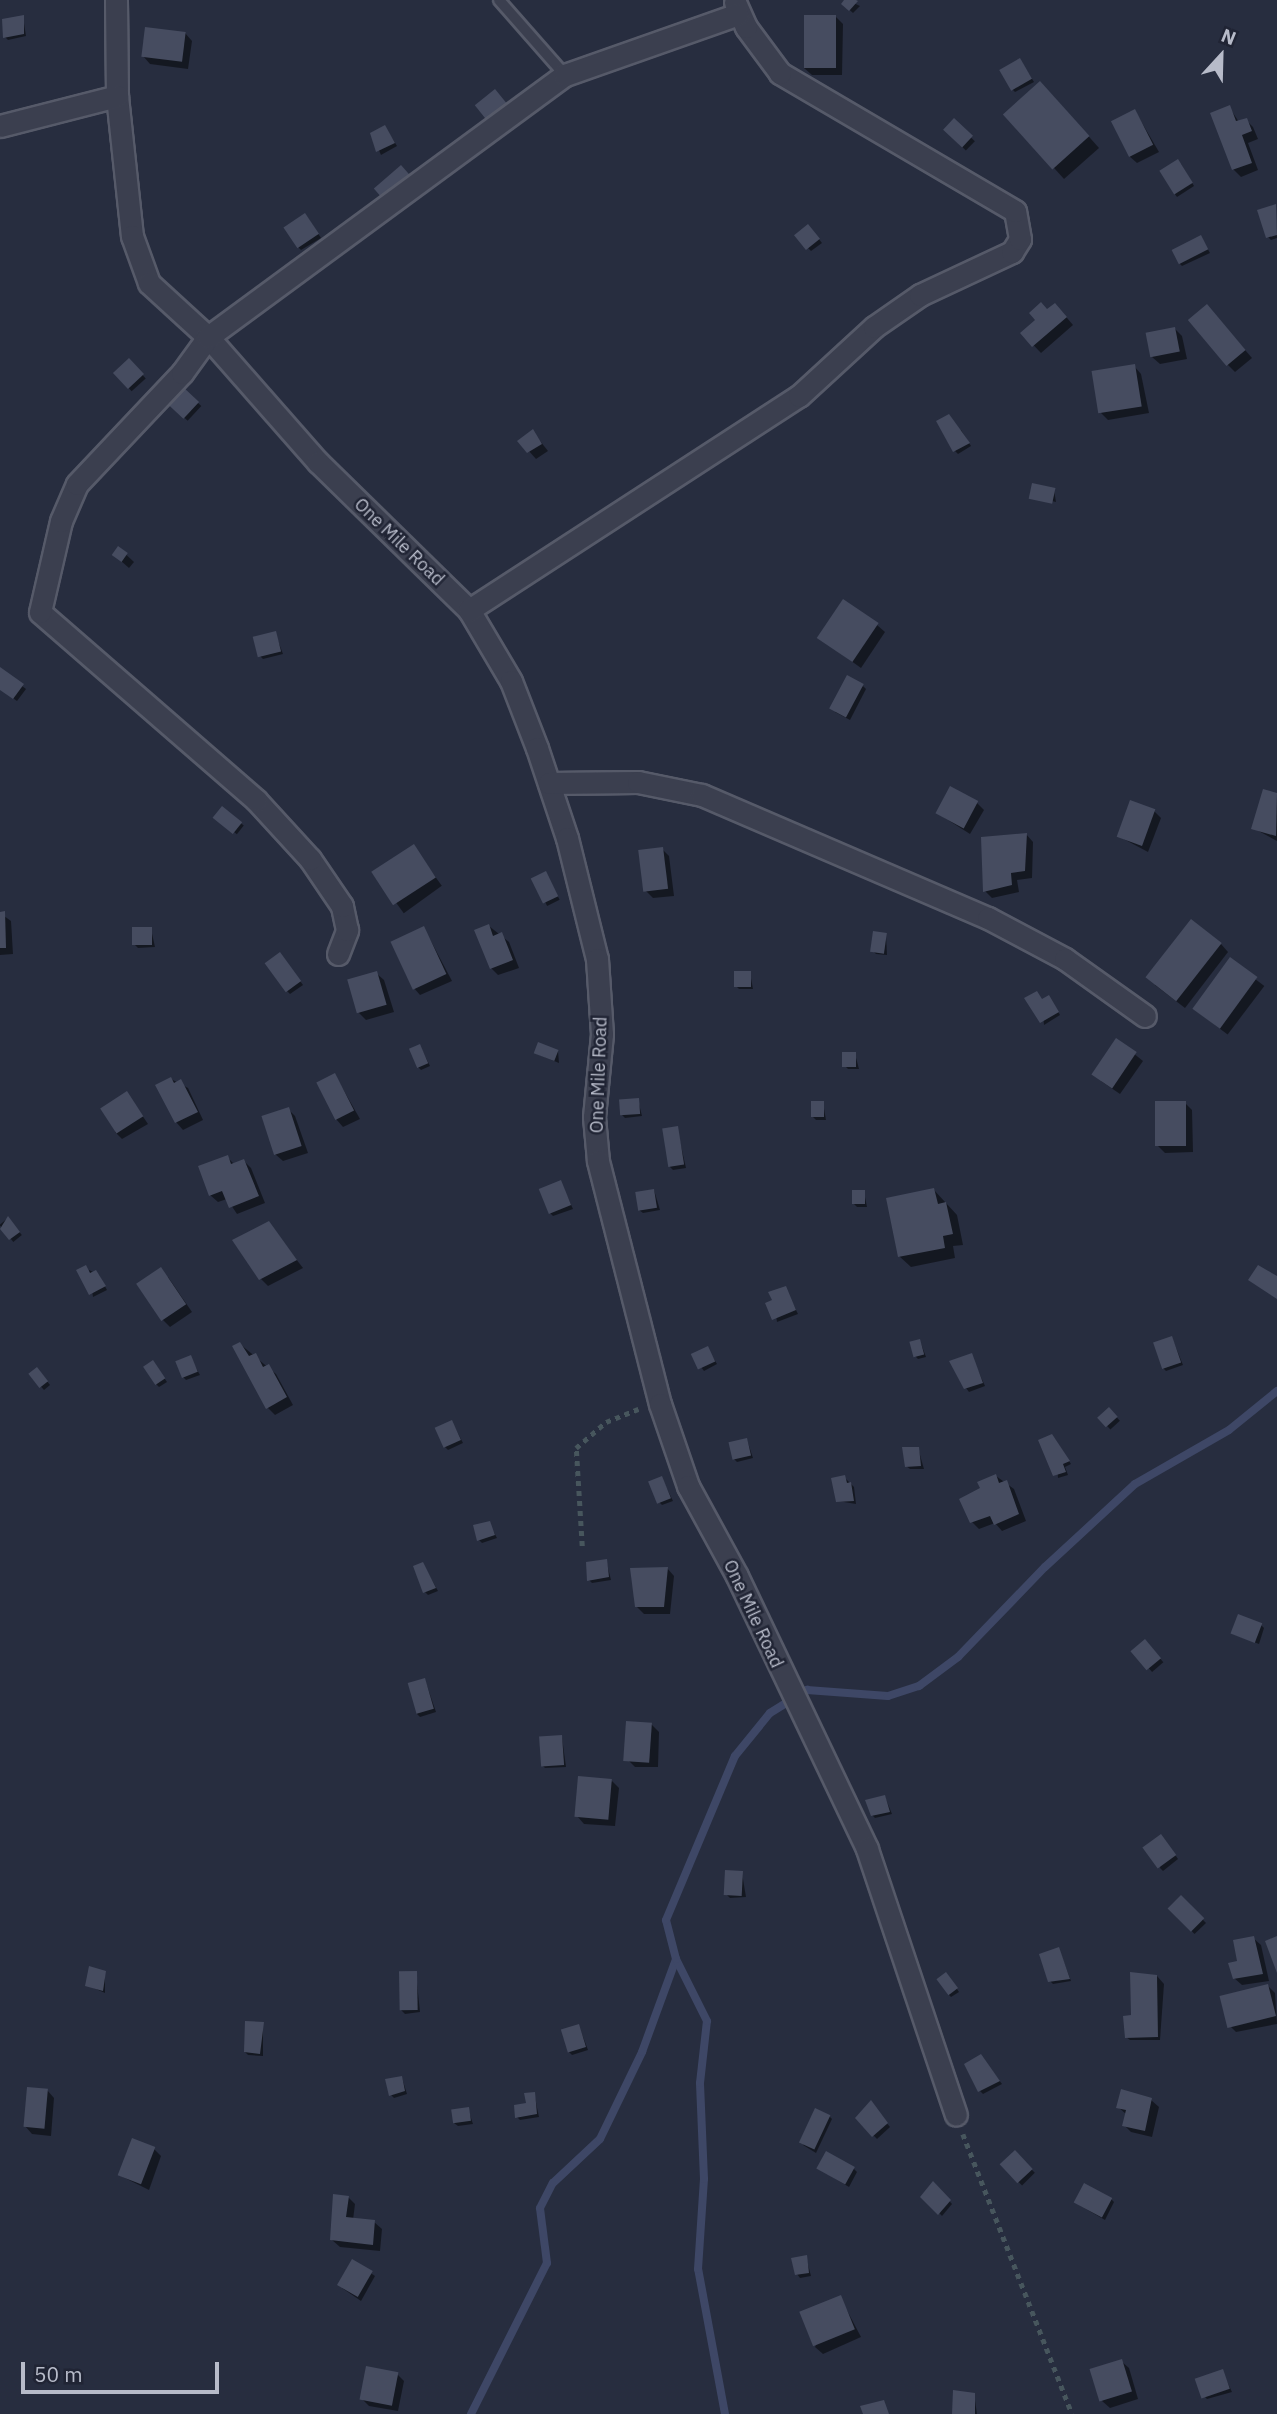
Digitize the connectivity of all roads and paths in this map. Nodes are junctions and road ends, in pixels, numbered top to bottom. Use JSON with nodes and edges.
{"nodes":[{"id":1,"x":116,"y":0,"type":"edge"},
{"id":2,"x":499,"y":0,"type":"edge"},
{"id":3,"x":736,"y":7,"type":"edge"},
{"id":4,"x":565,"y":75,"type":"junction"},
{"id":5,"x":117,"y":96,"type":"junction"},
{"id":6,"x":0,"y":126,"type":"edge"},
{"id":7,"x":208,"y":337,"type":"junction"},
{"id":8,"x":469,"y":610,"type":"junction"},
{"id":9,"x":549,"y":783,"type":"junction"},
{"id":10,"x":338,"y":954,"type":"dead end"},
{"id":11,"x":1144,"y":1016,"type":"dead end"},
{"id":12,"x":660,"y":1404,"type":"junction"},
{"id":13,"x":582,"y":1546,"type":"dead end"},
{"id":14,"x":956,"y":2115,"type":"joint"},
{"id":15,"x":1072,"y":2414,"type":"edge"}],
"edges":[{"from":1,"to":5,"type":"street","name":"One Mile Road"},
{"from":2,"to":4,"type":"lane"},
{"from":3,"to":4,"type":"street"},
{"from":3,"to":8,"type":"street"},
{"from":4,"to":7,"type":"street"},
{"from":5,"to":6,"type":"street"},
{"from":5,"to":7,"type":"street","name":"One Mile Road"},
{"from":7,"to":8,"type":"street","name":"One Mile Road"},
{"from":7,"to":10,"type":"street"},
{"from":8,"to":9,"type":"street","name":"One Mile Road"},
{"from":9,"to":11,"type":"street"},
{"from":9,"to":12,"type":"street","name":"One Mile Road"},
{"from":12,"to":13,"type":"path"},
{"from":12,"to":14,"type":"street","name":"One Mile Road"},
{"from":14,"to":15,"type":"path"}]}
